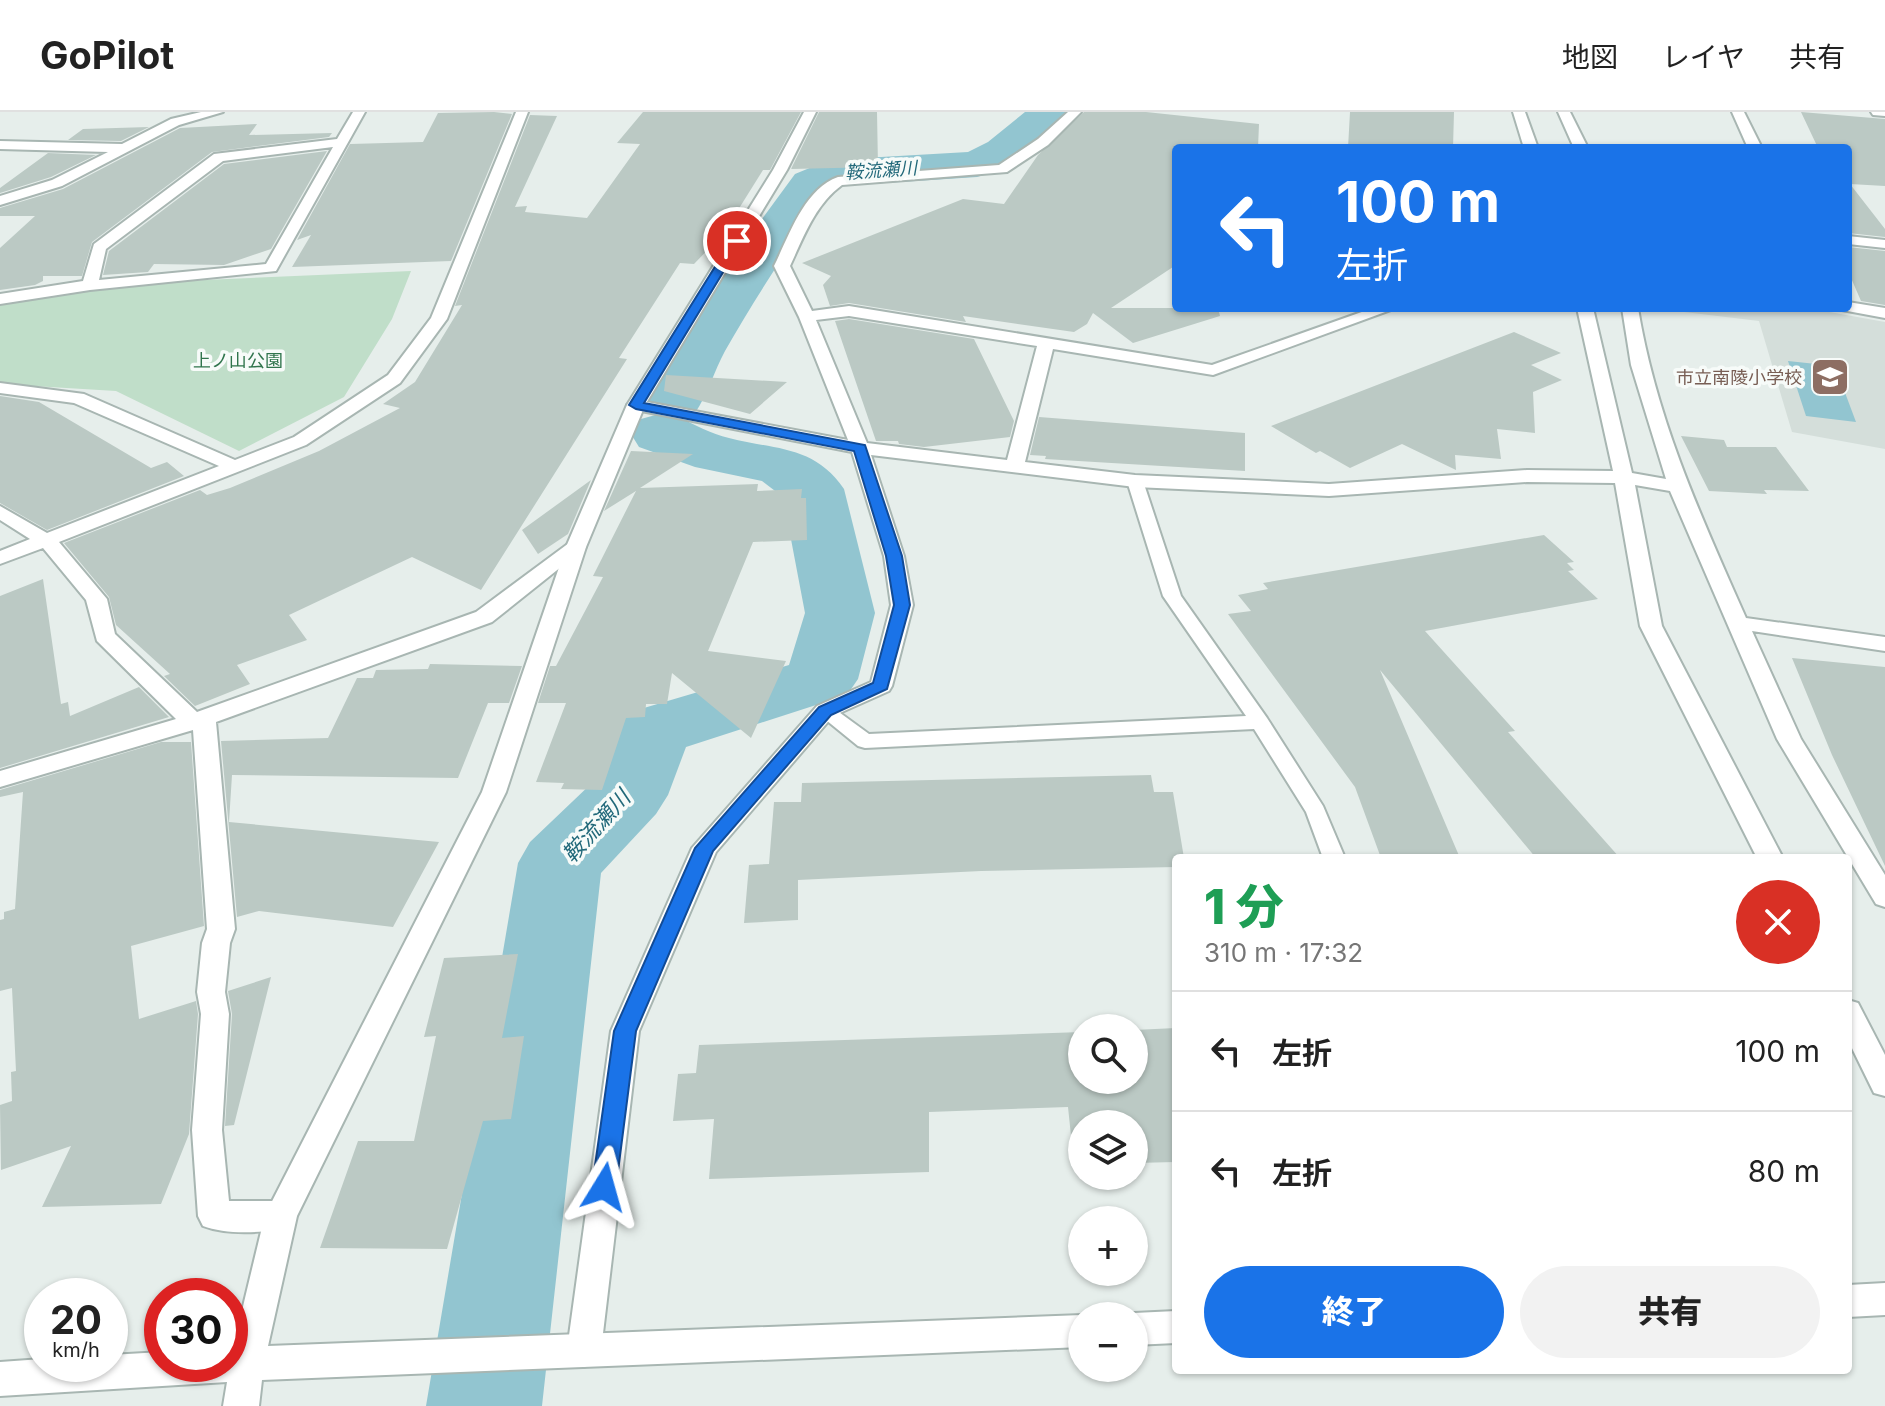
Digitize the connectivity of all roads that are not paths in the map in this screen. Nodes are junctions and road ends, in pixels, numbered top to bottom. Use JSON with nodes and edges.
{"nodes":[{"id":1,"x":217,"y":112,"type":"edge"},
{"id":2,"x":359,"y":112,"type":"edge"},
{"id":3,"x":522,"y":112,"type":"edge"},
{"id":4,"x":810,"y":112,"type":"edge"},
{"id":5,"x":1075,"y":112,"type":"edge"},
{"id":6,"x":1519,"y":112,"type":"edge"},
{"id":7,"x":1564,"y":112,"type":"edge"},
{"id":8,"x":1738,"y":112,"type":"edge"},
{"id":9,"x":1877,"y":112,"type":"edge"},
{"id":10,"x":1885,"y":112,"type":"edge"},
{"id":11,"x":344,"y":142,"type":"junction"},
{"id":12,"x":1530,"y":144,"type":"edge"},
{"id":13,"x":1579,"y":144,"type":"edge"},
{"id":14,"x":1753,"y":144,"type":"edge"},
{"id":15,"x":0,"y":145,"type":"edge"},
{"id":16,"x":123,"y":148,"type":"junction"},
{"id":17,"x":0,"y":201,"type":"edge"},
{"id":18,"x":1852,"y":240,"type":"edge"},
{"id":19,"x":1885,"y":244,"type":"edge"},
{"id":20,"x":90,"y":285,"type":"junction"},
{"id":21,"x":0,"y":299,"type":"edge"},
{"id":22,"x":1852,"y":308,"type":"edge"},
{"id":23,"x":1377,"y":312,"type":"edge"},
{"id":24,"x":1586,"y":312,"type":"edge"},
{"id":25,"x":1631,"y":312,"type":"edge"},
{"id":26,"x":1885,"y":313,"type":"edge"},
{"id":27,"x":807,"y":317,"type":"junction"},
{"id":28,"x":1046,"y":342,"type":"junction"},
{"id":29,"x":0,"y":388,"type":"edge"},
{"id":30,"x":636,"y":405,"type":"junction"},
{"id":31,"x":860,"y":448,"type":"junction"},
{"id":32,"x":1015,"y":465,"type":"junction"},
{"id":33,"x":236,"y":467,"type":"junction"},
{"id":34,"x":1624,"y":477,"type":"junction"},
{"id":35,"x":1135,"y":481,"type":"junction"},
{"id":36,"x":1678,"y":487,"type":"junction"},
{"id":37,"x":0,"y":512,"type":"edge"},
{"id":38,"x":47,"y":541,"type":"junction"},
{"id":39,"x":576,"y":547,"type":"junction"},
{"id":40,"x":0,"y":558,"type":"edge"},
{"id":41,"x":1739,"y":623,"type":"junction"},
{"id":42,"x":1885,"y":644,"type":"edge"},
{"id":43,"x":825,"y":711,"type":"junction"},
{"id":44,"x":198,"y":720,"type":"junction"},
{"id":45,"x":1260,"y":722,"type":"junction"},
{"id":46,"x":0,"y":779,"type":"edge"},
{"id":47,"x":1332,"y":854,"type":"edge"},
{"id":48,"x":1768,"y":854,"type":"edge"},
{"id":49,"x":1885,"y":897,"type":"edge"},
{"id":50,"x":1852,"y":1019,"type":"edge"},
{"id":51,"x":1885,"y":1084,"type":"edge"},
{"id":52,"x":281,"y":1215,"type":"junction"},
{"id":53,"x":1885,"y":1299,"type":"edge"},
{"id":54,"x":1852,"y":1301,"type":"edge"},
{"id":55,"x":1172,"y":1327,"type":"edge"},
{"id":56,"x":1148,"y":1328,"type":"edge"},
{"id":57,"x":1068,"y":1332,"type":"edge"},
{"id":58,"x":584,"y":1350,"type":"junction"},
{"id":59,"x":248,"y":1360,"type":"edge"},
{"id":60,"x":248,"y":1364,"type":"edge"},
{"id":61,"x":144,"y":1370,"type":"edge"},
{"id":62,"x":0,"y":1379,"type":"edge"},
{"id":63,"x":244,"y":1382,"type":"edge"},
{"id":64,"x":241,"y":1406,"type":"edge"}],
"edges":[{"from":1,"to":16,"type":"street"},
{"from":2,"to":11,"type":"street"},
{"from":3,"to":33,"type":"street"},
{"from":4,"to":30,"type":"street"},
{"from":5,"to":27,"type":"street"},
{"from":6,"to":12,"type":"street"},
{"from":7,"to":13,"type":"street"},
{"from":8,"to":14,"type":"street"},
{"from":9,"to":10,"type":"street"},
{"from":11,"to":20,"type":"street"},
{"from":11,"to":20,"type":"street"},
{"from":15,"to":16,"type":"street"},
{"from":16,"to":17,"type":"street"},
{"from":18,"to":19,"type":"street"},
{"from":20,"to":21,"type":"street"},
{"from":22,"to":26,"type":"street"},
{"from":23,"to":28,"type":"street"},
{"from":24,"to":34,"type":"street"},
{"from":25,"to":36,"type":"street"},
{"from":27,"to":28,"type":"street"},
{"from":27,"to":31,"type":"street"},
{"from":28,"to":32,"type":"street"},
{"from":29,"to":33,"type":"street"},
{"from":30,"to":31,"type":"street"},
{"from":30,"to":39,"type":"street"},
{"from":31,"to":32,"type":"street"},
{"from":31,"to":43,"type":"street"},
{"from":32,"to":35,"type":"street"},
{"from":33,"to":38,"type":"street"},
{"from":34,"to":35,"type":"street"},
{"from":34,"to":36,"type":"street"},
{"from":34,"to":48,"type":"street"},
{"from":35,"to":45,"type":"lane"},
{"from":36,"to":41,"type":"street"},
{"from":37,"to":38,"type":"street"},
{"from":38,"to":40,"type":"street"},
{"from":38,"to":44,"type":"street"},
{"from":39,"to":44,"type":"street"},
{"from":39,"to":52,"type":"street"},
{"from":41,"to":42,"type":"street"},
{"from":41,"to":49,"type":"street"},
{"from":43,"to":45,"type":"lane"},
{"from":43,"to":58,"type":"street"},
{"from":44,"to":46,"type":"street"},
{"from":44,"to":52,"type":"street"},
{"from":45,"to":47,"type":"lane"},
{"from":50,"to":51,"type":"street"},
{"from":52,"to":59,"type":"street"},
{"from":53,"to":54,"type":"street"},
{"from":55,"to":56,"type":"street"},
{"from":57,"to":58,"type":"street"},
{"from":58,"to":60,"type":"street"},
{"from":61,"to":62,"type":"street"},
{"from":63,"to":64,"type":"street"}]}
